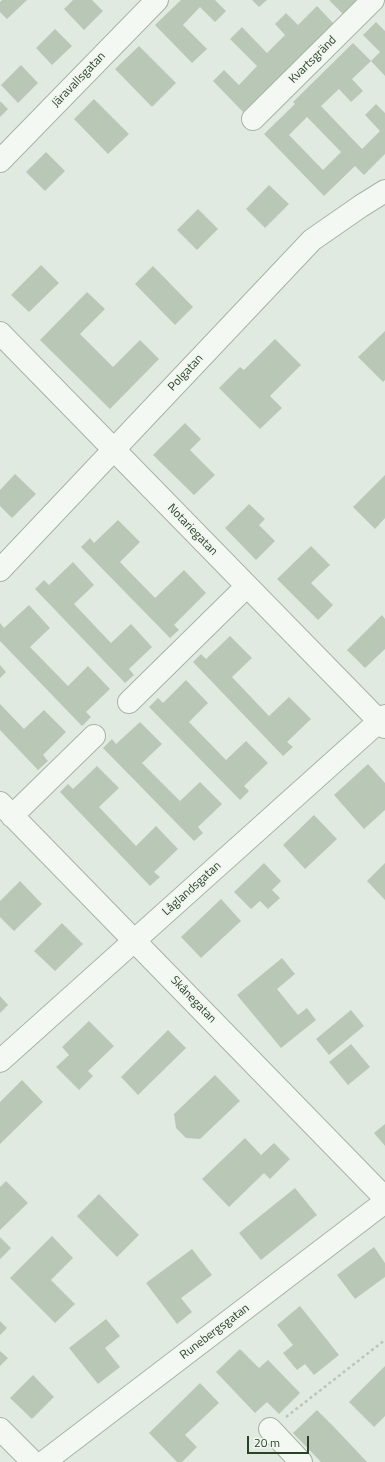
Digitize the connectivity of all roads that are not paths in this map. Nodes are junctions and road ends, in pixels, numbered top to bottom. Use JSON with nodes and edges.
{"nodes":[{"id":1,"x":157,"y":0,"type":"edge"},
{"id":2,"x":373,"y":0,"type":"edge"},
{"id":3,"x":253,"y":119,"type":"dead end"},
{"id":4,"x":0,"y":161,"type":"edge"},
{"id":5,"x":385,"y":191,"type":"edge"},
{"id":6,"x":0,"y":333,"type":"edge"},
{"id":7,"x":114,"y":450,"type":"junction"},
{"id":8,"x":0,"y":570,"type":"edge"},
{"id":9,"x":247,"y":586,"type":"junction"},
{"id":10,"x":129,"y":702,"type":"dead end"},
{"id":11,"x":383,"y":722,"type":"edge"},
{"id":12,"x":94,"y":736,"type":"dead end"},
{"id":13,"x":6,"y":810,"type":"edge"},
{"id":14,"x":134,"y":941,"type":"junction"},
{"id":15,"x":0,"y":1061,"type":"edge"},
{"id":16,"x":385,"y":1198,"type":"edge"},
{"id":17,"x":385,"y":1202,"type":"edge"},
{"id":18,"x":0,"y":1429,"type":"edge"},
{"id":19,"x":270,"y":1429,"type":"road end"},
{"id":20,"x":32,"y":1462,"type":"edge"},
{"id":21,"x":44,"y":1462,"type":"edge"},
{"id":22,"x":301,"y":1462,"type":"edge"}],
"edges":[{"from":1,"to":4,"type":"street","name":"Järavallsgatan"},
{"from":2,"to":3,"type":"street","name":"Kvartsgränd"},
{"from":5,"to":7,"type":"street","name":"Polgatan"},
{"from":6,"to":7,"type":"street","name":"Notariegatan"},
{"from":7,"to":8,"type":"street","name":"Polgatan"},
{"from":7,"to":9,"type":"street","name":"Notariegatan"},
{"from":9,"to":10,"type":"street"},
{"from":9,"to":11,"type":"street","name":"Notariegatan"},
{"from":11,"to":14,"type":"street","name":"Låglandsgatan"},
{"from":12,"to":13,"type":"street"},
{"from":13,"to":14,"type":"street","name":"Skånegatan"},
{"from":14,"to":15,"type":"street","name":"Låglandsgatan"},
{"from":14,"to":16,"type":"street","name":"Skånegatan"},
{"from":17,"to":21,"type":"street","name":"Runebergsgatan"},
{"from":18,"to":20,"type":"street"},
{"from":19,"to":22,"type":"street"}]}
